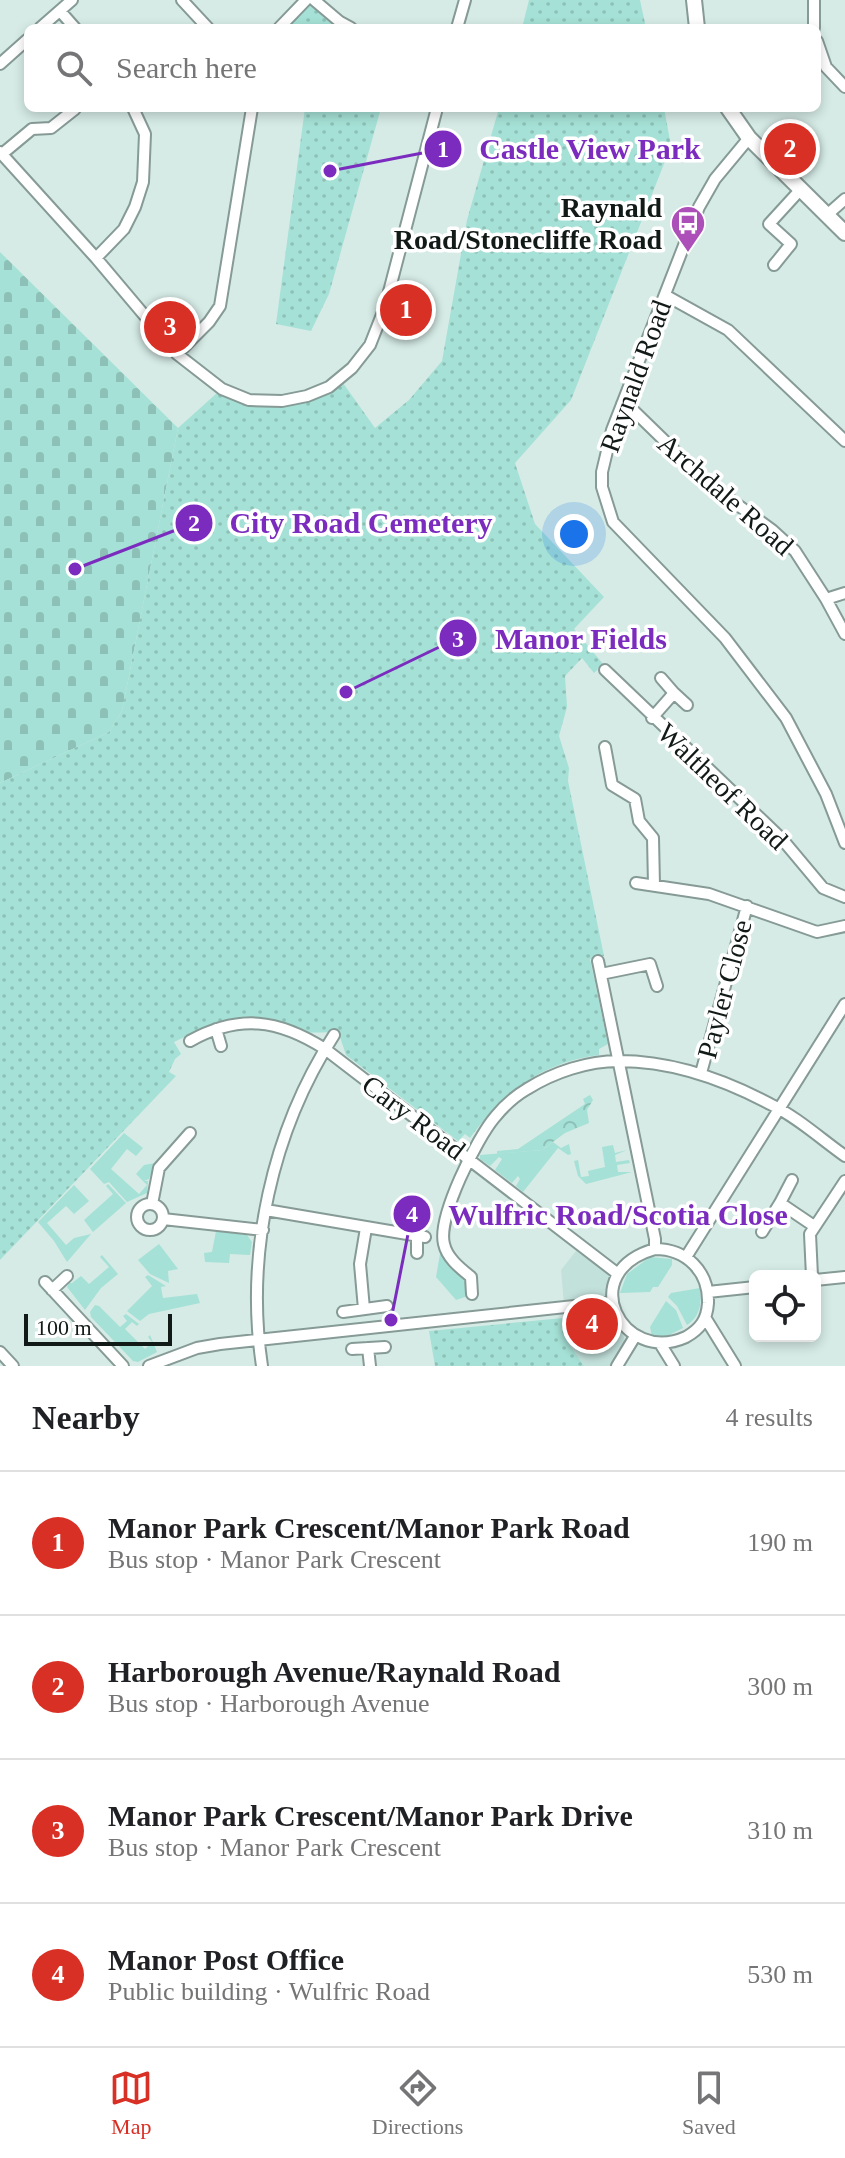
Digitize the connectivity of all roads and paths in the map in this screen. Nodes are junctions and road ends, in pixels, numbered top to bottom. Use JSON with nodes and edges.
{"nodes":[{"id":1,"x":72,"y":0,"type":"edge"},
{"id":2,"x":182,"y":0,"type":"edge"},
{"id":3,"x":306,"y":0,"type":"edge"},
{"id":4,"x":314,"y":0,"type":"edge"},
{"id":5,"x":465,"y":0,"type":"edge"},
{"id":6,"x":694,"y":0,"type":"edge"},
{"id":7,"x":814,"y":0,"type":"edge"},
{"id":8,"x":60,"y":11,"type":"junction"},
{"id":9,"x":45,"y":24,"type":"edge"},
{"id":10,"x":71,"y":24,"type":"edge"},
{"id":11,"x":204,"y":24,"type":"edge"},
{"id":12,"x":283,"y":24,"type":"edge"},
{"id":13,"x":344,"y":24,"type":"edge"},
{"id":14,"x":458,"y":24,"type":"edge"},
{"id":15,"x":697,"y":24,"type":"edge"},
{"id":16,"x":814,"y":24,"type":"edge"},
{"id":17,"x":24,"y":43,"type":"edge"},
{"id":18,"x":821,"y":53,"type":"edge"},
{"id":19,"x":0,"y":64,"type":"edge"},
{"id":20,"x":845,"y":87,"type":"edge"},
{"id":21,"x":71,"y":112,"type":"edge"},
{"id":22,"x":135,"y":112,"type":"edge"},
{"id":23,"x":251,"y":112,"type":"edge"},
{"id":24,"x":436,"y":112,"type":"edge"},
{"id":25,"x":731,"y":112,"type":"edge"},
{"id":26,"x":749,"y":138,"type":"junction"},
{"id":27,"x":1,"y":153,"type":"edge"},
{"id":28,"x":801,"y":189,"type":"junction"},
{"id":29,"x":845,"y":199,"type":"edge"},
{"id":30,"x":828,"y":214,"type":"junction"},
{"id":31,"x":845,"y":233,"type":"edge"},
{"id":32,"x":96,"y":258,"type":"junction"},
{"id":33,"x":774,"y":265,"type":"dead end"},
{"id":34,"x":665,"y":295,"type":"junction"},
{"id":35,"x":177,"y":354,"type":"junction"},
{"id":36,"x":622,"y":404,"type":"junction"},
{"id":37,"x":845,"y":441,"type":"edge"},
{"id":38,"x":845,"y":593,"type":"edge"},
{"id":39,"x":826,"y":599,"type":"junction"},
{"id":40,"x":845,"y":634,"type":"edge"},
{"id":41,"x":605,"y":670,"type":"dead end"},
{"id":42,"x":661,"y":678,"type":"dead end"},
{"id":43,"x":674,"y":693,"type":"junction"},
{"id":44,"x":687,"y":705,"type":"dead end"},
{"id":45,"x":652,"y":718,"type":"junction"},
{"id":46,"x":605,"y":747,"type":"dead end"},
{"id":47,"x":845,"y":843,"type":"edge"},
{"id":48,"x":636,"y":883,"type":"dead end"},
{"id":49,"x":654,"y":885,"type":"junction"},
{"id":50,"x":845,"y":897,"type":"edge"},
{"id":51,"x":747,"y":906,"type":"junction"},
{"id":52,"x":845,"y":926,"type":"edge"},
{"id":53,"x":598,"y":961,"type":"dead end"},
{"id":54,"x":601,"y":974,"type":"junction"},
{"id":55,"x":657,"y":986,"type":"dead end"},
{"id":56,"x":845,"y":1004,"type":"edge"},
{"id":57,"x":216,"y":1029,"type":"junction"},
{"id":58,"x":334,"y":1035,"type":"dead end"},
{"id":59,"x":190,"y":1041,"type":"dead end"},
{"id":60,"x":221,"y":1046,"type":"dead end"},
{"id":61,"x":325,"y":1049,"type":"junction"},
{"id":62,"x":619,"y":1061,"type":"junction"},
{"id":63,"x":701,"y":1073,"type":"junction"},
{"id":64,"x":779,"y":1109,"type":"junction"},
{"id":65,"x":190,"y":1133,"type":"dead end"},
{"id":66,"x":845,"y":1156,"type":"edge"},
{"id":67,"x":469,"y":1159,"type":"junction"},
{"id":68,"x":792,"y":1180,"type":"dead end"},
{"id":69,"x":845,"y":1181,"type":"edge"},
{"id":70,"x":780,"y":1203,"type":"junction"},
{"id":71,"x":152,"y":1204,"type":"junction"},
{"id":72,"x":266,"y":1210,"type":"junction"},
{"id":73,"x":163,"y":1219,"type":"junction"},
{"id":74,"x":814,"y":1226,"type":"junction"},
{"id":75,"x":366,"y":1228,"type":"junction"},
{"id":76,"x":263,"y":1230,"type":"junction"},
{"id":77,"x":762,"y":1232,"type":"dead end"},
{"id":78,"x":655,"y":1249,"type":"junction"},
{"id":79,"x":417,"y":1253,"type":"dead end"},
{"id":80,"x":686,"y":1257,"type":"junction"},
{"id":81,"x":813,"y":1270,"type":"edge"},
{"id":82,"x":618,"y":1274,"type":"junction"},
{"id":83,"x":67,"y":1276,"type":"dead end"},
{"id":84,"x":845,"y":1277,"type":"edge"},
{"id":85,"x":821,"y":1278,"type":"edge"},
{"id":86,"x":749,"y":1288,"type":"edge"},
{"id":87,"x":708,"y":1292,"type":"junction"},
{"id":88,"x":472,"y":1294,"type":"dead end"},
{"id":89,"x":612,"y":1302,"type":"junction"},
{"id":90,"x":387,"y":1306,"type":"dead end"},
{"id":91,"x":364,"y":1309,"type":"junction"},
{"id":92,"x":343,"y":1312,"type":"dead end"},
{"id":93,"x":706,"y":1319,"type":"junction"},
{"id":94,"x":634,"y":1338,"type":"junction"},
{"id":95,"x":259,"y":1340,"type":"junction"},
{"id":96,"x":661,"y":1345,"type":"junction"},
{"id":97,"x":385,"y":1347,"type":"dead end"},
{"id":98,"x":368,"y":1348,"type":"junction"},
{"id":99,"x":352,"y":1349,"type":"dead end"},
{"id":100,"x":0,"y":1352,"type":"edge"},
{"id":101,"x":13,"y":1366,"type":"edge"},
{"id":102,"x":123,"y":1366,"type":"edge"},
{"id":103,"x":149,"y":1366,"type":"edge"},
{"id":104,"x":262,"y":1366,"type":"edge"},
{"id":105,"x":370,"y":1366,"type":"edge"},
{"id":106,"x":617,"y":1366,"type":"edge"},
{"id":107,"x":674,"y":1366,"type":"edge"},
{"id":108,"x":735,"y":1366,"type":"edge"}],
"edges":[{"from":1,"to":8,"type":"street"},
{"from":2,"to":11,"type":"street"},
{"from":3,"to":12,"type":"street"},
{"from":4,"to":13,"type":"street"},
{"from":5,"to":14,"type":"street"},
{"from":6,"to":15,"type":"street"},
{"from":7,"to":16,"type":"street"},
{"from":8,"to":9,"type":"street"},
{"from":8,"to":10,"type":"street"},
{"from":17,"to":19,"type":"street"},
{"from":18,"to":20,"type":"street"},
{"from":21,"to":27,"type":"street"},
{"from":22,"to":32,"type":"street"},
{"from":23,"to":35,"type":"street"},
{"from":24,"to":35,"type":"street"},
{"from":25,"to":26,"type":"street"},
{"from":26,"to":28,"type":"street"},
{"from":26,"to":34,"type":"street","name":"Raynald Road"},
{"from":27,"to":32,"type":"street"},
{"from":28,"to":30,"type":"street"},
{"from":28,"to":33,"type":"street"},
{"from":29,"to":30,"type":"street"},
{"from":30,"to":31,"type":"street"},
{"from":32,"to":35,"type":"street"},
{"from":34,"to":36,"type":"street","name":"Raynald Road"},
{"from":34,"to":37,"type":"street"},
{"from":36,"to":39,"type":"street","name":"Archdale Road"},
{"from":36,"to":47,"type":"street","name":"Raynald Road"},
{"from":38,"to":39,"type":"street"},
{"from":39,"to":40,"type":"street","name":"Archdale Road"},
{"from":41,"to":45,"type":"street","name":"Waltheof Road"},
{"from":42,"to":43,"type":"street"},
{"from":43,"to":44,"type":"street"},
{"from":43,"to":45,"type":"street"},
{"from":45,"to":50,"type":"street","name":"Waltheof Road"},
{"from":46,"to":49,"type":"street"},
{"from":48,"to":49,"type":"street"},
{"from":49,"to":51,"type":"street"},
{"from":51,"to":52,"type":"street"},
{"from":51,"to":63,"type":"street","name":"Payler Close"},
{"from":53,"to":54,"type":"street"},
{"from":54,"to":55,"type":"street"},
{"from":54,"to":62,"type":"street"},
{"from":56,"to":64,"type":"street"},
{"from":57,"to":59,"type":"street","name":"Cary Road"},
{"from":57,"to":60,"type":"street"},
{"from":57,"to":61,"type":"street","name":"Cary Road"},
{"from":58,"to":61,"type":"street"},
{"from":61,"to":67,"type":"street","name":"Cary Road"},
{"from":61,"to":72,"type":"street"},
{"from":62,"to":63,"type":"street"},
{"from":62,"to":67,"type":"street"},
{"from":62,"to":78,"type":"street"},
{"from":63,"to":64,"type":"street"},
{"from":64,"to":66,"type":"street"},
{"from":64,"to":80,"type":"street"},
{"from":65,"to":71,"type":"street"},
{"from":67,"to":82,"type":"street","name":"Cary Road"},
{"from":67,"to":88,"type":"street"},
{"from":68,"to":70,"type":"street"},
{"from":69,"to":74,"type":"street"},
{"from":70,"to":74,"type":"street"},
{"from":70,"to":77,"type":"street"},
{"from":71,"to":73,"type":"street"},
{"from":71,"to":73,"type":"street"},
{"from":72,"to":75,"type":"street"},
{"from":72,"to":76,"type":"street"},
{"from":73,"to":76,"type":"street"},
{"from":74,"to":81,"type":"street"},
{"from":75,"to":79,"type":"street"},
{"from":75,"to":91,"type":"street"},
{"from":76,"to":95,"type":"street"},
{"from":78,"to":80,"type":"street"},
{"from":78,"to":82,"type":"street"},
{"from":80,"to":87,"type":"street"},
{"from":82,"to":89,"type":"street"},
{"from":83,"to":102,"type":"street"},
{"from":84,"to":85,"type":"street"},
{"from":86,"to":87,"type":"street"},
{"from":87,"to":93,"type":"street"},
{"from":89,"to":94,"type":"street"},
{"from":89,"to":95,"type":"street"},
{"from":90,"to":91,"type":"street"},
{"from":91,"to":92,"type":"street"},
{"from":93,"to":96,"type":"street"},
{"from":93,"to":108,"type":"street"},
{"from":94,"to":96,"type":"street"},
{"from":94,"to":106,"type":"street"},
{"from":95,"to":103,"type":"street"},
{"from":95,"to":104,"type":"street"},
{"from":96,"to":107,"type":"street"},
{"from":97,"to":98,"type":"street"},
{"from":98,"to":99,"type":"street"},
{"from":98,"to":105,"type":"street"},
{"from":100,"to":101,"type":"street"}]}
